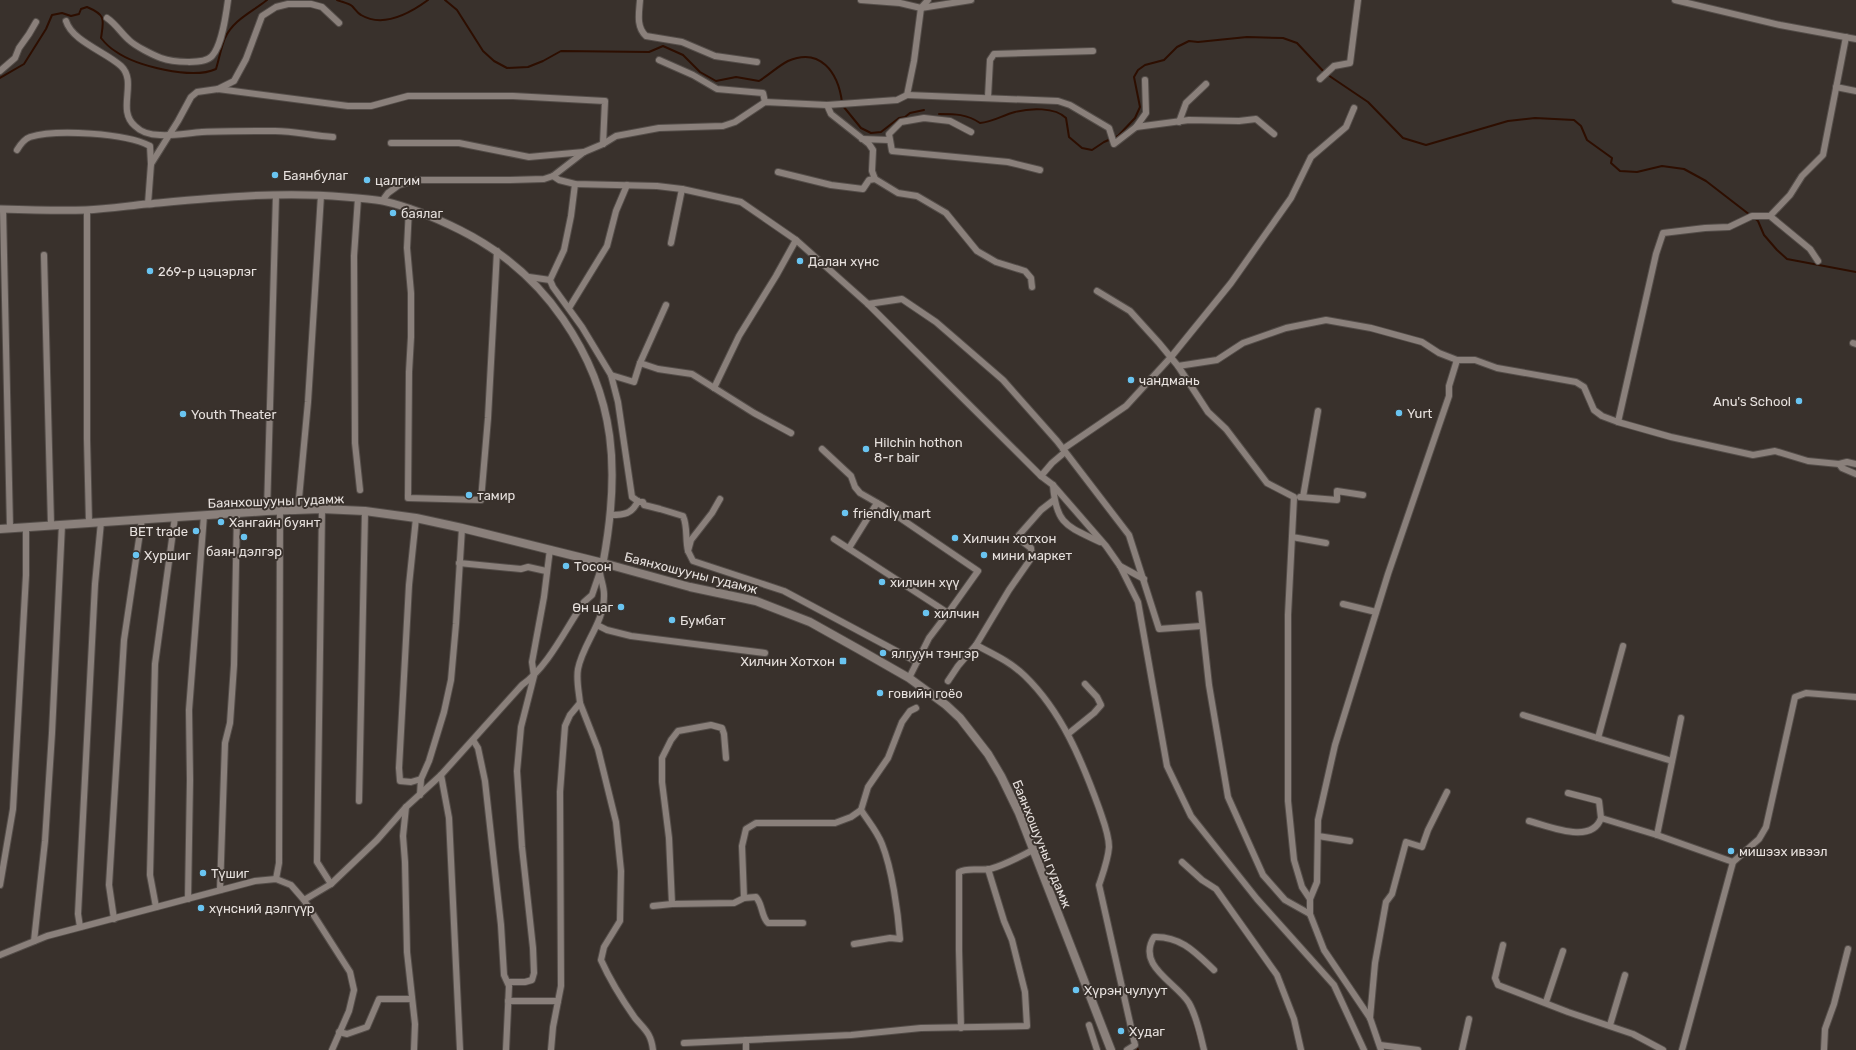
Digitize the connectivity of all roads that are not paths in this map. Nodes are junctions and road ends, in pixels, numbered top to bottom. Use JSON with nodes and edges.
{"nodes":[{"id":1,"x":228,"y":0,"type":"edge"},
{"id":2,"x":640,"y":0,"type":"edge"},
{"id":3,"x":861,"y":0,"type":"edge"},
{"id":4,"x":928,"y":0,"type":"edge"},
{"id":5,"x":967,"y":0,"type":"edge"},
{"id":6,"x":1358,"y":0,"type":"edge"},
{"id":7,"x":1675,"y":0,"type":"edge"},
{"id":8,"x":900,"y":2,"type":"edge"},
{"id":9,"x":921,"y":8,"type":"junction"},
{"id":10,"x":107,"y":18,"type":"dead end"},
{"id":11,"x":66,"y":21,"type":"dead end"},
{"id":12,"x":36,"y":22,"type":"dead end"},
{"id":13,"x":339,"y":24,"type":"dead end"},
{"id":14,"x":1846,"y":37,"type":"junction"},
{"id":15,"x":1856,"y":39,"type":"edge"},
{"id":16,"x":1093,"y":51,"type":"dead end"},
{"id":17,"x":660,"y":60,"type":"dead end"},
{"id":18,"x":757,"y":62,"type":"dead end"},
{"id":19,"x":0,"y":71,"type":"edge"},
{"id":20,"x":1321,"y":78,"type":"dead end"},
{"id":21,"x":1145,"y":80,"type":"dead end"},
{"id":22,"x":1206,"y":84,"type":"dead end"},
{"id":23,"x":1836,"y":87,"type":"junction"},
{"id":24,"x":218,"y":89,"type":"junction"},
{"id":25,"x":1856,"y":91,"type":"edge"},
{"id":26,"x":907,"y":95,"type":"junction"},
{"id":27,"x":988,"y":97,"type":"junction"},
{"id":28,"x":765,"y":102,"type":"junction"},
{"id":29,"x":827,"y":105,"type":"junction"},
{"id":30,"x":1354,"y":108,"type":"dead end"},
{"id":31,"x":1179,"y":122,"type":"junction"},
{"id":32,"x":1136,"y":127,"type":"junction"},
{"id":33,"x":971,"y":132,"type":"dead end"},
{"id":34,"x":1274,"y":134,"type":"dead end"},
{"id":35,"x":170,"y":135,"type":"junction"},
{"id":36,"x":332,"y":137,"type":"dead end"},
{"id":37,"x":862,"y":139,"type":"junction"},
{"id":38,"x":889,"y":140,"type":"junction"},
{"id":39,"x":391,"y":143,"type":"dead end"},
{"id":40,"x":603,"y":144,"type":"junction"},
{"id":41,"x":17,"y":150,"type":"dead end"},
{"id":42,"x":584,"y":152,"type":"junction"},
{"id":43,"x":151,"y":164,"type":"junction"},
{"id":44,"x":1040,"y":170,"type":"dead end"},
{"id":45,"x":778,"y":172,"type":"dead end"},
{"id":46,"x":553,"y":176,"type":"junction"},
{"id":47,"x":875,"y":179,"type":"junction"},
{"id":48,"x":575,"y":184,"type":"junction"},
{"id":49,"x":627,"y":185,"type":"junction"},
{"id":50,"x":682,"y":189,"type":"junction"},
{"id":51,"x":276,"y":195,"type":"junction"},
{"id":52,"x":322,"y":195,"type":"junction"},
{"id":53,"x":358,"y":198,"type":"junction"},
{"id":54,"x":382,"y":201,"type":"junction"},
{"id":55,"x":148,"y":204,"type":"junction"},
{"id":56,"x":408,"y":208,"type":"junction"},
{"id":57,"x":1,"y":210,"type":"edge"},
{"id":58,"x":87,"y":210,"type":"junction"},
{"id":59,"x":1770,"y":216,"type":"junction"},
{"id":60,"x":796,"y":240,"type":"junction"},
{"id":61,"x":671,"y":243,"type":"dead end"},
{"id":62,"x":497,"y":251,"type":"junction"},
{"id":63,"x":44,"y":255,"type":"dead end"},
{"id":64,"x":1818,"y":261,"type":"dead end"},
{"id":65,"x":529,"y":277,"type":"junction"},
{"id":66,"x":550,"y":280,"type":"junction"},
{"id":67,"x":1032,"y":287,"type":"dead end"},
{"id":68,"x":1096,"y":291,"type":"dead end"},
{"id":69,"x":868,"y":304,"type":"junction"},
{"id":70,"x":666,"y":305,"type":"dead end"},
{"id":71,"x":569,"y":308,"type":"junction"},
{"id":72,"x":1171,"y":357,"type":"junction"},
{"id":73,"x":1457,"y":360,"type":"junction"},
{"id":74,"x":640,"y":363,"type":"junction"},
{"id":75,"x":1178,"y":366,"type":"junction"},
{"id":76,"x":611,"y":375,"type":"junction"},
{"id":77,"x":714,"y":388,"type":"junction"},
{"id":78,"x":1318,"y":411,"type":"dead end"},
{"id":79,"x":1618,"y":422,"type":"junction"},
{"id":80,"x":791,"y":433,"type":"dead end"},
{"id":81,"x":822,"y":450,"type":"dead end"},
{"id":82,"x":1064,"y":450,"type":"junction"},
{"id":83,"x":1839,"y":464,"type":"junction"},
{"id":84,"x":1856,"y":464,"type":"edge"},
{"id":85,"x":1856,"y":474,"type":"edge"},
{"id":86,"x":1041,"y":476,"type":"junction"},
{"id":87,"x":1053,"y":485,"type":"junction"},
{"id":88,"x":360,"y":490,"type":"dead end"},
{"id":89,"x":1363,"y":495,"type":"dead end"},
{"id":90,"x":1294,"y":497,"type":"junction"},
{"id":91,"x":1303,"y":497,"type":"junction"},
{"id":92,"x":720,"y":499,"type":"dead end"},
{"id":93,"x":1054,"y":500,"type":"junction"},
{"id":94,"x":638,"y":501,"type":"junction"},
{"id":95,"x":877,"y":503,"type":"junction"},
{"id":96,"x":298,"y":509,"type":"junction"},
{"id":97,"x":322,"y":509,"type":"junction"},
{"id":98,"x":267,"y":510,"type":"junction"},
{"id":99,"x":280,"y":510,"type":"junction"},
{"id":100,"x":365,"y":511,"type":"junction"},
{"id":101,"x":237,"y":513,"type":"junction"},
{"id":102,"x":204,"y":515,"type":"junction"},
{"id":103,"x":611,"y":515,"type":"junction"},
{"id":104,"x":175,"y":516,"type":"junction"},
{"id":105,"x":416,"y":518,"type":"junction"},
{"id":106,"x":142,"y":519,"type":"junction"},
{"id":107,"x":101,"y":522,"type":"junction"},
{"id":108,"x":89,"y":523,"type":"junction"},
{"id":109,"x":62,"y":524,"type":"junction"},
{"id":110,"x":51,"y":525,"type":"junction"},
{"id":111,"x":26,"y":527,"type":"junction"},
{"id":112,"x":10,"y":528,"type":"junction"},
{"id":113,"x":462,"y":528,"type":"junction"},
{"id":114,"x":0,"y":529,"type":"edge"},
{"id":115,"x":1292,"y":536,"type":"junction"},
{"id":116,"x":834,"y":539,"type":"dead end"},
{"id":117,"x":1103,"y":543,"type":"junction"},
{"id":118,"x":1326,"y":543,"type":"dead end"},
{"id":119,"x":848,"y":548,"type":"junction"},
{"id":120,"x":550,"y":549,"type":"junction"},
{"id":121,"x":688,"y":550,"type":"junction"},
{"id":122,"x":459,"y":563,"type":"junction"},
{"id":123,"x":603,"y":563,"type":"junction"},
{"id":124,"x":1120,"y":566,"type":"junction"},
{"id":125,"x":546,"y":571,"type":"junction"},
{"id":126,"x":600,"y":573,"type":"junction"},
{"id":127,"x":1144,"y":579,"type":"junction"},
{"id":128,"x":1199,"y":594,"type":"dead end"},
{"id":129,"x":1343,"y":604,"type":"dead end"},
{"id":130,"x":1376,"y":612,"type":"junction"},
{"id":131,"x":948,"y":613,"type":"junction"},
{"id":132,"x":597,"y":624,"type":"junction"},
{"id":133,"x":1201,"y":626,"type":"junction"},
{"id":134,"x":976,"y":645,"type":"junction"},
{"id":135,"x":1623,"y":646,"type":"dead end"},
{"id":136,"x":765,"y":653,"type":"dead end"},
{"id":137,"x":917,"y":662,"type":"junction"},
{"id":138,"x":534,"y":676,"type":"junction"},
{"id":139,"x":909,"y":678,"type":"junction"},
{"id":140,"x":948,"y":681,"type":"dead end"},
{"id":141,"x":1085,"y":684,"type":"dead end"},
{"id":142,"x":1856,"y":698,"type":"edge"},
{"id":143,"x":580,"y":703,"type":"junction"},
{"id":144,"x":916,"y":708,"type":"dead end"},
{"id":145,"x":1523,"y":715,"type":"dead end"},
{"id":146,"x":1681,"y":718,"type":"dead end"},
{"id":147,"x":1068,"y":734,"type":"junction"},
{"id":148,"x":1598,"y":738,"type":"junction"},
{"id":149,"x":473,"y":740,"type":"junction"},
{"id":150,"x":726,"y":758,"type":"dead end"},
{"id":151,"x":1672,"y":761,"type":"junction"},
{"id":152,"x":441,"y":775,"type":"junction"},
{"id":153,"x":421,"y":779,"type":"junction"},
{"id":154,"x":1447,"y":792,"type":"dead end"},
{"id":155,"x":1568,"y":793,"type":"dead end"},
{"id":156,"x":420,"y":796,"type":"junction"},
{"id":157,"x":359,"y":801,"type":"dead end"},
{"id":158,"x":406,"y":808,"type":"junction"},
{"id":159,"x":860,"y":810,"type":"junction"},
{"id":160,"x":1601,"y":818,"type":"junction"},
{"id":161,"x":1529,"y":821,"type":"dead end"},
{"id":162,"x":1657,"y":835,"type":"junction"},
{"id":163,"x":1318,"y":836,"type":"junction"},
{"id":164,"x":1350,"y":841,"type":"dead end"},
{"id":165,"x":1034,"y":850,"type":"junction"},
{"id":166,"x":1182,"y":862,"type":"dead end"},
{"id":167,"x":1733,"y":862,"type":"junction"},
{"id":168,"x":988,"y":869,"type":"junction"},
{"id":169,"x":276,"y":879,"type":"junction"},
{"id":170,"x":331,"y":884,"type":"junction"},
{"id":171,"x":0,"y":885,"type":"edge"},
{"id":172,"x":220,"y":890,"type":"junction"},
{"id":173,"x":744,"y":898,"type":"junction"},
{"id":174,"x":188,"y":899,"type":"junction"},
{"id":175,"x":1310,"y":899,"type":"junction"},
{"id":176,"x":304,"y":900,"type":"junction"},
{"id":177,"x":672,"y":904,"type":"junction"},
{"id":178,"x":653,"y":906,"type":"dead end"},
{"id":179,"x":156,"y":907,"type":"junction"},
{"id":180,"x":1310,"y":914,"type":"junction"},
{"id":181,"x":114,"y":919,"type":"junction"},
{"id":182,"x":803,"y":923,"type":"dead end"},
{"id":183,"x":80,"y":927,"type":"junction"},
{"id":184,"x":34,"y":941,"type":"junction"},
{"id":185,"x":854,"y":944,"type":"dead end"},
{"id":186,"x":1503,"y":945,"type":"dead end"},
{"id":187,"x":1848,"y":949,"type":"dead end"},
{"id":188,"x":1563,"y":951,"type":"dead end"},
{"id":189,"x":0,"y":955,"type":"edge"},
{"id":190,"x":1214,"y":970,"type":"dead end"},
{"id":191,"x":1625,"y":975,"type":"dead end"},
{"id":192,"x":508,"y":982,"type":"junction"},
{"id":193,"x":412,"y":999,"type":"junction"},
{"id":194,"x":508,"y":1001,"type":"junction"},
{"id":195,"x":558,"y":1001,"type":"junction"},
{"id":196,"x":1546,"y":1002,"type":"junction"},
{"id":197,"x":1370,"y":1018,"type":"junction"},
{"id":198,"x":1469,"y":1019,"type":"dead end"},
{"id":199,"x":1089,"y":1025,"type":"dead end"},
{"id":200,"x":1610,"y":1025,"type":"junction"},
{"id":201,"x":961,"y":1028,"type":"junction"},
{"id":202,"x":339,"y":1032,"type":"junction"},
{"id":203,"x":746,"y":1040,"type":"junction"},
{"id":204,"x":684,"y":1043,"type":"dead end"},
{"id":205,"x":1380,"y":1047,"type":"edge"},
{"id":206,"x":1136,"y":1048,"type":"edge"},
{"id":207,"x":332,"y":1050,"type":"edge"},
{"id":208,"x":414,"y":1050,"type":"edge"},
{"id":209,"x":460,"y":1050,"type":"edge"},
{"id":210,"x":506,"y":1050,"type":"edge"},
{"id":211,"x":551,"y":1050,"type":"edge"},
{"id":212,"x":653,"y":1050,"type":"edge"},
{"id":213,"x":746,"y":1050,"type":"edge"},
{"id":214,"x":1097,"y":1050,"type":"edge"},
{"id":215,"x":1111,"y":1050,"type":"edge"},
{"id":216,"x":1127,"y":1050,"type":"edge"},
{"id":217,"x":1204,"y":1050,"type":"edge"},
{"id":218,"x":1301,"y":1050,"type":"edge"},
{"id":219,"x":1364,"y":1050,"type":"edge"},
{"id":220,"x":1418,"y":1050,"type":"edge"},
{"id":221,"x":1462,"y":1050,"type":"edge"},
{"id":222,"x":1663,"y":1050,"type":"edge"},
{"id":223,"x":1682,"y":1050,"type":"edge"},
{"id":224,"x":1824,"y":1050,"type":"edge"}],
"edges":[{"from":1,"to":10,"type":"street"},
{"from":2,"to":18,"type":"street"},
{"from":3,"to":8,"type":"street"},
{"from":4,"to":9,"type":"street"},
{"from":5,"to":9,"type":"street"},
{"from":6,"to":20,"type":"street"},
{"from":7,"to":14,"type":"street"},
{"from":8,"to":9,"type":"street"},
{"from":9,"to":26,"type":"street"},
{"from":11,"to":35,"type":"street"},
{"from":12,"to":19,"type":"street"},
{"from":13,"to":24,"type":"street"},
{"from":14,"to":15,"type":"street"},
{"from":14,"to":23,"type":"street"},
{"from":16,"to":27,"type":"street"},
{"from":17,"to":28,"type":"street"},
{"from":21,"to":32,"type":"street"},
{"from":22,"to":31,"type":"street"},
{"from":23,"to":25,"type":"street"},
{"from":23,"to":59,"type":"street"},
{"from":24,"to":35,"type":"street"},
{"from":24,"to":40,"type":"street"},
{"from":26,"to":27,"type":"street"},
{"from":26,"to":29,"type":"street"},
{"from":27,"to":32,"type":"street"},
{"from":28,"to":29,"type":"street"},
{"from":28,"to":40,"type":"street"},
{"from":29,"to":37,"type":"street"},
{"from":30,"to":72,"type":"street"},
{"from":31,"to":32,"type":"street"},
{"from":31,"to":34,"type":"street"},
{"from":33,"to":38,"type":"street"},
{"from":35,"to":36,"type":"street"},
{"from":35,"to":43,"type":"street"},
{"from":37,"to":38,"type":"street"},
{"from":37,"to":47,"type":"street"},
{"from":38,"to":44,"type":"street"},
{"from":39,"to":42,"type":"street"},
{"from":40,"to":42,"type":"street"},
{"from":41,"to":43,"type":"street"},
{"from":42,"to":46,"type":"street"},
{"from":43,"to":55,"type":"street"},
{"from":45,"to":47,"type":"street"},
{"from":46,"to":48,"type":"street"},
{"from":46,"to":54,"type":"street"},
{"from":47,"to":67,"type":"street"},
{"from":48,"to":49,"type":"street"},
{"from":48,"to":66,"type":"street"},
{"from":49,"to":50,"type":"street"},
{"from":49,"to":71,"type":"street"},
{"from":50,"to":60,"type":"street"},
{"from":50,"to":61,"type":"street"},
{"from":51,"to":52,"type":"street"},
{"from":51,"to":55,"type":"street"},
{"from":51,"to":98,"type":"street"},
{"from":52,"to":53,"type":"street"},
{"from":52,"to":96,"type":"street"},
{"from":53,"to":54,"type":"street"},
{"from":53,"to":88,"type":"street"},
{"from":54,"to":56,"type":"street"},
{"from":55,"to":58,"type":"street"},
{"from":56,"to":62,"type":"street"},
{"from":56,"to":62,"type":"street"},
{"from":57,"to":58,"type":"street"},
{"from":57,"to":112,"type":"street"},
{"from":58,"to":108,"type":"street"},
{"from":59,"to":64,"type":"street"},
{"from":59,"to":79,"type":"street"},
{"from":60,"to":69,"type":"street"},
{"from":60,"to":77,"type":"street"},
{"from":62,"to":65,"type":"street"},
{"from":63,"to":110,"type":"street"},
{"from":65,"to":66,"type":"street"},
{"from":65,"to":103,"type":"street"},
{"from":66,"to":71,"type":"street"},
{"from":68,"to":72,"type":"street"},
{"from":69,"to":82,"type":"street"},
{"from":69,"to":86,"type":"street"},
{"from":70,"to":74,"type":"street"},
{"from":71,"to":76,"type":"street"},
{"from":72,"to":75,"type":"street"},
{"from":72,"to":82,"type":"street"},
{"from":73,"to":75,"type":"street"},
{"from":73,"to":79,"type":"street"},
{"from":73,"to":130,"type":"street"},
{"from":74,"to":76,"type":"street"},
{"from":74,"to":77,"type":"street"},
{"from":75,"to":90,"type":"street"},
{"from":76,"to":94,"type":"street"},
{"from":77,"to":80,"type":"street"},
{"from":78,"to":91,"type":"street"},
{"from":79,"to":83,"type":"street"},
{"from":81,"to":95,"type":"street"},
{"from":82,"to":86,"type":"street"},
{"from":82,"to":127,"type":"street"},
{"from":83,"to":84,"type":"street"},
{"from":83,"to":85,"type":"street"},
{"from":86,"to":87,"type":"street"},
{"from":87,"to":93,"type":"street"},
{"from":87,"to":117,"type":"street"},
{"from":89,"to":91,"type":"street"},
{"from":90,"to":91,"type":"street"},
{"from":90,"to":115,"type":"street"},
{"from":92,"to":121,"type":"street"},
{"from":93,"to":117,"type":"street"},
{"from":93,"to":134,"type":"street"},
{"from":94,"to":103,"type":"street"},
{"from":94,"to":121,"type":"street"},
{"from":95,"to":119,"type":"street"},
{"from":95,"to":131,"type":"street"},
{"from":96,"to":97,"type":"main road","name":"Баянхошууны гудамж"},
{"from":96,"to":99,"type":"main road","name":"Баянхошууны гудамж"},
{"from":97,"to":100,"type":"main road","name":"Баянхошууны гудамж"},
{"from":97,"to":170,"type":"street"},
{"from":98,"to":99,"type":"main road","name":"Баянхошууны гудамж"},
{"from":98,"to":101,"type":"main road","name":"Баянхошууны гудамж"},
{"from":99,"to":169,"type":"street"},
{"from":100,"to":105,"type":"main road","name":"Баянхошууны гудамж"},
{"from":100,"to":157,"type":"street"},
{"from":101,"to":102,"type":"main road","name":"Баянхошууны гудамж"},
{"from":101,"to":172,"type":"street"},
{"from":102,"to":104,"type":"main road","name":"Баянхошууны гудамж"},
{"from":102,"to":174,"type":"street"},
{"from":103,"to":123,"type":"street"},
{"from":104,"to":106,"type":"main road","name":"Баянхошууны гудамж"},
{"from":104,"to":179,"type":"street"},
{"from":105,"to":113,"type":"main road","name":"Баянхошууны гудамж"},
{"from":105,"to":153,"type":"street"},
{"from":106,"to":107,"type":"main road","name":"Баянхошууны гудамж"},
{"from":106,"to":181,"type":"street"},
{"from":107,"to":108,"type":"main road","name":"Баянхошууны гудамж"},
{"from":107,"to":183,"type":"street"},
{"from":108,"to":109,"type":"main road","name":"Баянхошууны гудамж"},
{"from":109,"to":110,"type":"main road","name":"Баянхошууны гудамж"},
{"from":109,"to":184,"type":"street"},
{"from":110,"to":111,"type":"main road","name":"Баянхошууны гудамж"},
{"from":111,"to":112,"type":"main road","name":"Баянхошууны гудамж"},
{"from":111,"to":171,"type":"street"},
{"from":112,"to":114,"type":"main road","name":"Баянхошууны гудамж"},
{"from":113,"to":120,"type":"main road","name":"Баянхошууны гудамж"},
{"from":113,"to":122,"type":"street"},
{"from":115,"to":118,"type":"street"},
{"from":115,"to":175,"type":"street"},
{"from":116,"to":119,"type":"street"},
{"from":117,"to":124,"type":"street"},
{"from":119,"to":131,"type":"street"},
{"from":120,"to":123,"type":"main road","name":"Баянхошууны гудамж"},
{"from":120,"to":125,"type":"street"},
{"from":121,"to":137,"type":"street"},
{"from":122,"to":125,"type":"street"},
{"from":122,"to":153,"type":"street"},
{"from":123,"to":126,"type":"street"},
{"from":123,"to":139,"type":"main road","name":"Баянхошууны гудамж"},
{"from":124,"to":127,"type":"street"},
{"from":124,"to":219,"type":"street"},
{"from":125,"to":138,"type":"street"},
{"from":126,"to":132,"type":"street"},
{"from":126,"to":138,"type":"street"},
{"from":127,"to":133,"type":"street"},
{"from":128,"to":133,"type":"street"},
{"from":129,"to":130,"type":"street"},
{"from":130,"to":163,"type":"street"},
{"from":131,"to":137,"type":"street"},
{"from":132,"to":136,"type":"street"},
{"from":132,"to":143,"type":"street"},
{"from":133,"to":180,"type":"street"},
{"from":134,"to":140,"type":"street"},
{"from":134,"to":147,"type":"street"},
{"from":135,"to":148,"type":"street"},
{"from":137,"to":139,"type":"street"},
{"from":138,"to":149,"type":"street"},
{"from":138,"to":192,"type":"street"},
{"from":139,"to":165,"type":"main road","name":"Баянхошууны гудамж"},
{"from":141,"to":147,"type":"street"},
{"from":142,"to":167,"type":"street"},
{"from":143,"to":195,"type":"street"},
{"from":143,"to":212,"type":"street"},
{"from":144,"to":159,"type":"street"},
{"from":145,"to":148,"type":"street"},
{"from":146,"to":151,"type":"street"},
{"from":147,"to":206,"type":"street"},
{"from":148,"to":151,"type":"street"},
{"from":149,"to":152,"type":"street"},
{"from":149,"to":192,"type":"street"},
{"from":150,"to":177,"type":"street"},
{"from":151,"to":162,"type":"street"},
{"from":152,"to":156,"type":"street"},
{"from":152,"to":209,"type":"street"},
{"from":153,"to":156,"type":"street"},
{"from":154,"to":197,"type":"street"},
{"from":155,"to":160,"type":"street"},
{"from":156,"to":158,"type":"street"},
{"from":158,"to":170,"type":"street"},
{"from":158,"to":193,"type":"street"},
{"from":159,"to":173,"type":"street"},
{"from":159,"to":185,"type":"street"},
{"from":160,"to":161,"type":"street"},
{"from":160,"to":162,"type":"street"},
{"from":162,"to":167,"type":"street"},
{"from":163,"to":164,"type":"street"},
{"from":163,"to":175,"type":"street"},
{"from":165,"to":168,"type":"street"},
{"from":165,"to":215,"type":"main road","name":"Баянхошууны гудамж"},
{"from":166,"to":218,"type":"street"},
{"from":167,"to":223,"type":"street"},
{"from":168,"to":201,"type":"street"},
{"from":168,"to":201,"type":"street"},
{"from":169,"to":172,"type":"street"},
{"from":169,"to":176,"type":"street"},
{"from":170,"to":176,"type":"street"},
{"from":172,"to":174,"type":"street"},
{"from":173,"to":177,"type":"street"},
{"from":173,"to":182,"type":"street"},
{"from":174,"to":179,"type":"street"},
{"from":175,"to":180,"type":"street"},
{"from":176,"to":202,"type":"street"},
{"from":177,"to":178,"type":"street"},
{"from":179,"to":181,"type":"street"},
{"from":180,"to":197,"type":"street"},
{"from":181,"to":183,"type":"street"},
{"from":183,"to":184,"type":"street"},
{"from":184,"to":189,"type":"street"},
{"from":186,"to":196,"type":"street"},
{"from":187,"to":224,"type":"street"},
{"from":188,"to":196,"type":"street"},
{"from":190,"to":217,"type":"street"},
{"from":191,"to":200,"type":"street"},
{"from":192,"to":194,"type":"street"},
{"from":193,"to":202,"type":"street"},
{"from":193,"to":208,"type":"street"},
{"from":194,"to":195,"type":"street"},
{"from":194,"to":210,"type":"street"},
{"from":195,"to":211,"type":"street"},
{"from":196,"to":200,"type":"street"},
{"from":197,"to":205,"type":"street"},
{"from":198,"to":221,"type":"street"},
{"from":199,"to":214,"type":"street"},
{"from":200,"to":222,"type":"street"},
{"from":201,"to":203,"type":"street"},
{"from":202,"to":207,"type":"street"},
{"from":203,"to":204,"type":"street"},
{"from":203,"to":213,"type":"street"},
{"from":205,"to":220,"type":"street"},
{"from":206,"to":216,"type":"street"}]}
